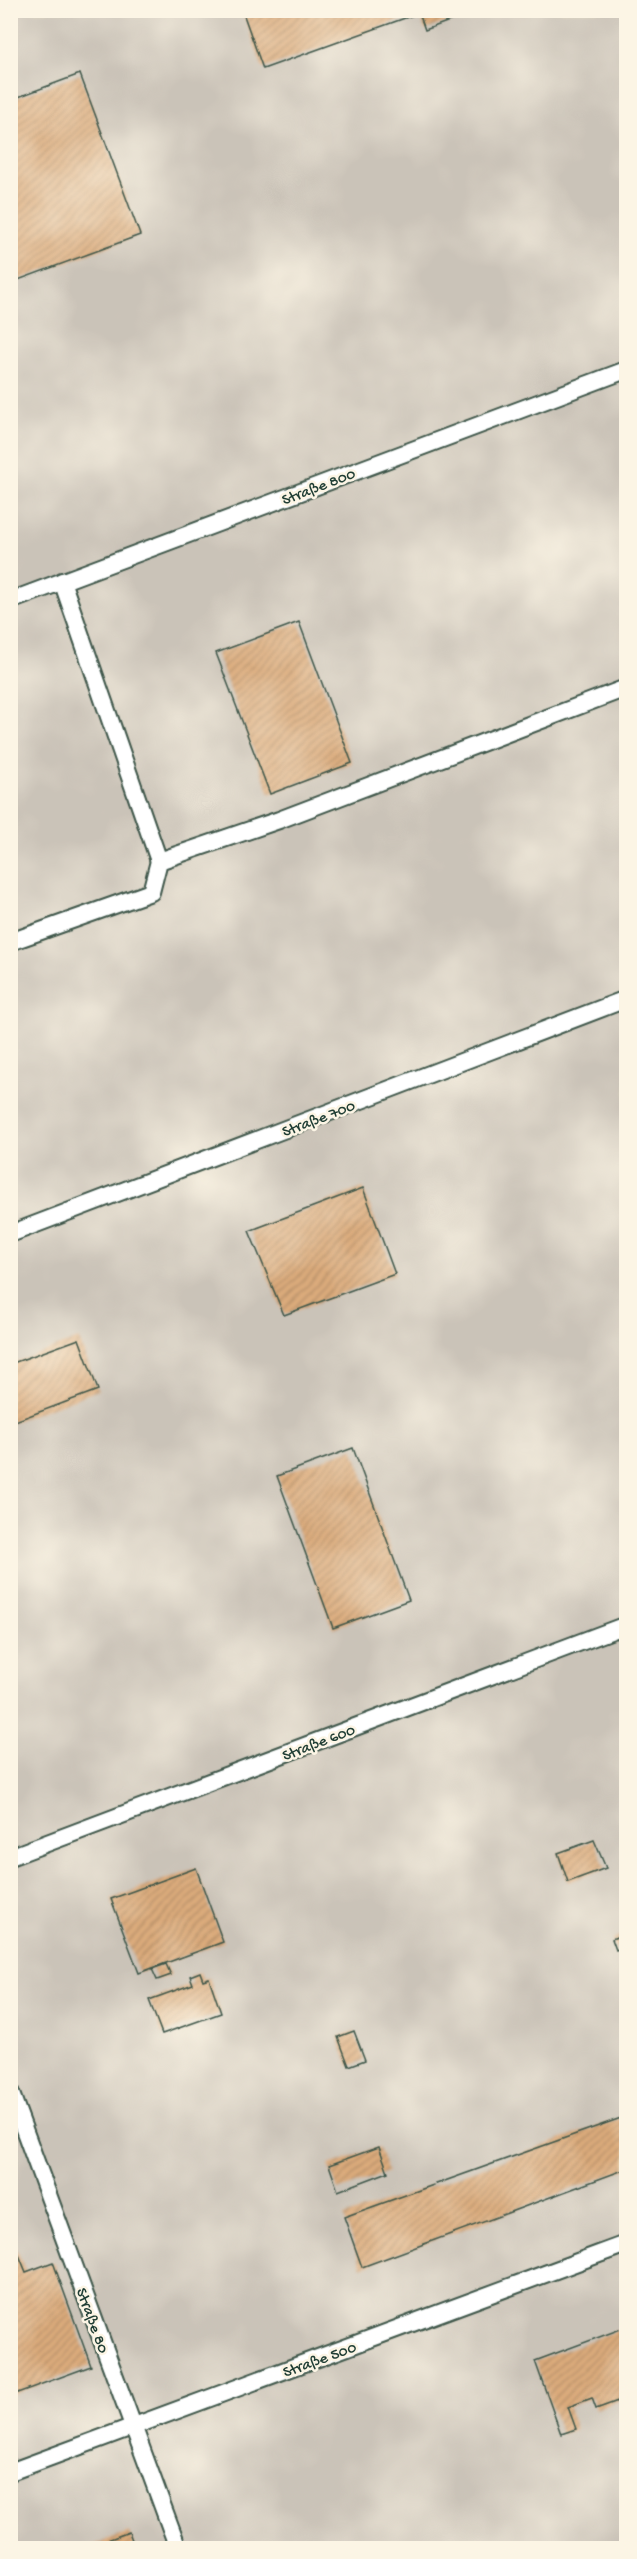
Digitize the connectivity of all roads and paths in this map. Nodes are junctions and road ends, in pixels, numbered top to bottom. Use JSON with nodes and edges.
{"nodes":[{"id":1,"x":627,"y":370,"type":"edge"},
{"id":2,"x":62,"y":581,"type":"junction"},
{"id":3,"x":10,"y":601,"type":"edge"},
{"id":4,"x":627,"y":688,"type":"edge"},
{"id":5,"x":159,"y":861,"type":"junction"},
{"id":6,"x":10,"y":942,"type":"edge"},
{"id":7,"x":627,"y":999,"type":"edge"},
{"id":8,"x":10,"y":1234,"type":"edge"},
{"id":9,"x":627,"y":1625,"type":"edge"},
{"id":10,"x":10,"y":1857,"type":"edge"},
{"id":11,"x":10,"y":2091,"type":"edge"},
{"id":12,"x":627,"y":2244,"type":"edge"},
{"id":13,"x":134,"y":2427,"type":"junction"},
{"id":14,"x":10,"y":2472,"type":"edge"},
{"id":15,"x":178,"y":2548,"type":"edge"}],
"edges":[{"from":1,"to":2,"type":"lane","name":"Straße 800"},
{"from":2,"to":3,"type":"lane","name":"Straße 800"},
{"from":2,"to":5,"type":"lane"},
{"from":4,"to":5,"type":"lane"},
{"from":5,"to":6,"type":"lane"},
{"from":7,"to":8,"type":"lane","name":"Straße 700"},
{"from":9,"to":10,"type":"lane","name":"Straße 600"},
{"from":11,"to":13,"type":"lane","name":"Straße 80"},
{"from":12,"to":13,"type":"lane","name":"Straße 500"},
{"from":13,"to":14,"type":"lane","name":"Straße 500"},
{"from":13,"to":15,"type":"lane","name":"Straße 80"}]}
